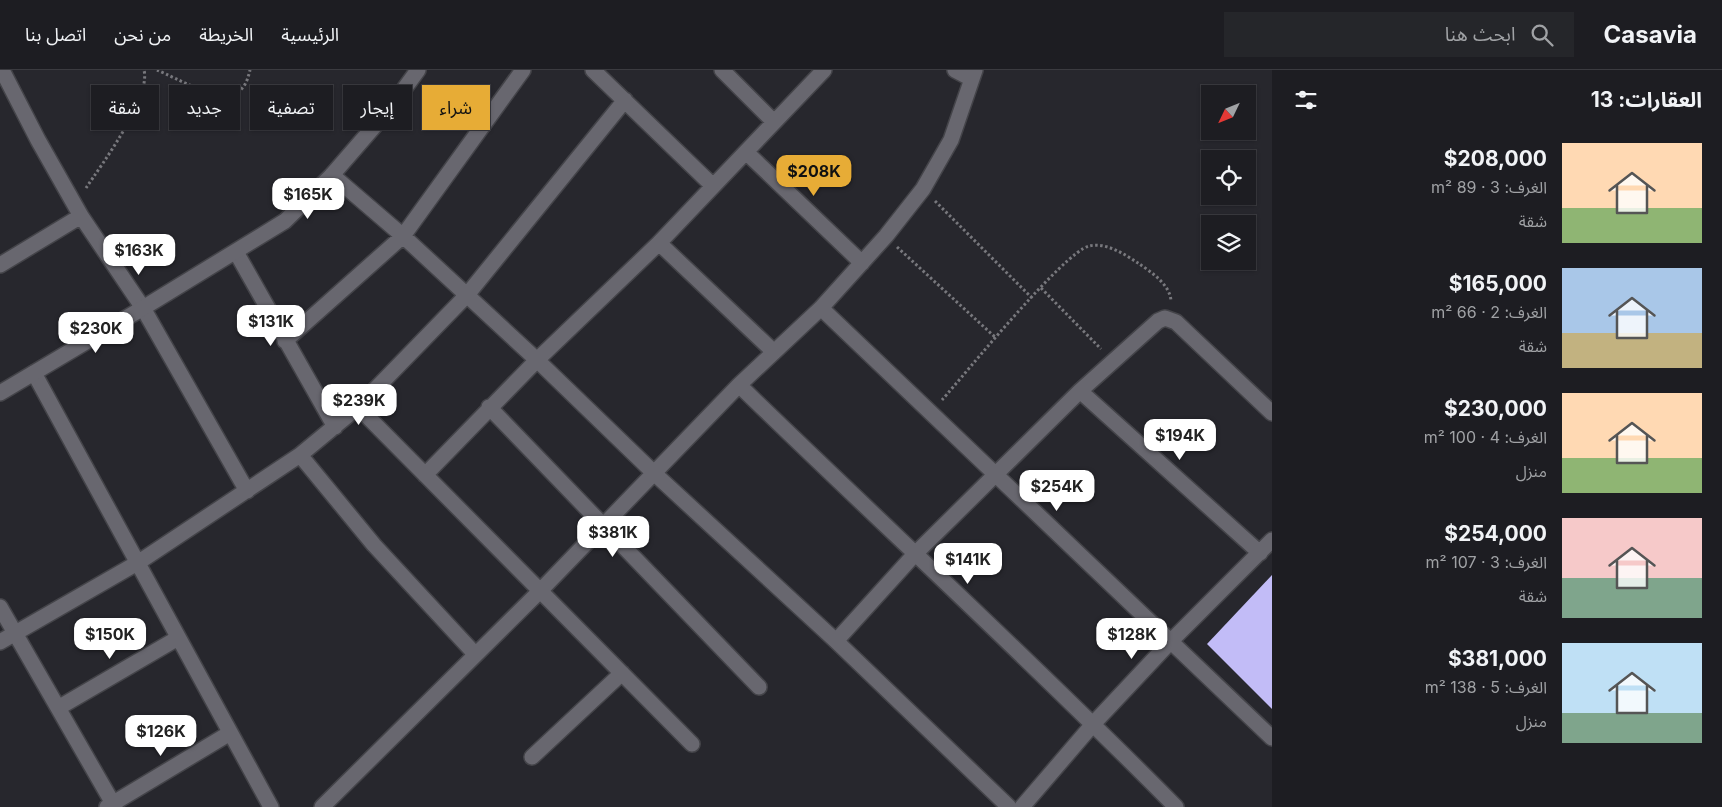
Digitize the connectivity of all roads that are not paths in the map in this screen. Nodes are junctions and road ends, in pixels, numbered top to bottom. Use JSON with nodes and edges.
{"nodes":[{"id":1,"x":418,"y":70,"type":"edge"},
{"id":2,"x":523,"y":70,"type":"edge"},
{"id":3,"x":593,"y":70,"type":"edge"},
{"id":4,"x":722,"y":70,"type":"edge"},
{"id":5,"x":824,"y":70,"type":"edge"},
{"id":6,"x":955,"y":70,"type":"edge"},
{"id":7,"x":5,"y":74,"type":"edge"},
{"id":8,"x":974,"y":75,"type":"edge"},
{"id":9,"x":625,"y":100,"type":"junction"},
{"id":10,"x":774,"y":122,"type":"junction"},
{"id":11,"x":746,"y":152,"type":"junction"},
{"id":12,"x":332,"y":175,"type":"junction"},
{"id":13,"x":712,"y":185,"type":"junction"},
{"id":14,"x":78,"y":211,"type":"junction"},
{"id":15,"x":403,"y":236,"type":"junction"},
{"id":16,"x":659,"y":243,"type":"junction"},
{"id":17,"x":236,"y":252,"type":"junction"},
{"id":18,"x":862,"y":263,"type":"junction"},
{"id":19,"x":1,"y":264,"type":"edge"},
{"id":20,"x":467,"y":295,"type":"junction"},
{"id":21,"x":143,"y":308,"type":"junction"},
{"id":22,"x":821,"y":308,"type":"junction"},
{"id":23,"x":284,"y":341,"type":"junction"},
{"id":24,"x":774,"y":352,"type":"junction"},
{"id":25,"x":537,"y":360,"type":"junction"},
{"id":26,"x":34,"y":373,"type":"junction"},
{"id":27,"x":739,"y":385,"type":"junction"},
{"id":28,"x":1080,"y":390,"type":"junction"},
{"id":29,"x":0,"y":392,"type":"edge"},
{"id":30,"x":358,"y":407,"type":"junction"},
{"id":31,"x":489,"y":407,"type":"junction"},
{"id":32,"x":1272,"y":413,"type":"edge"},
{"id":33,"x":335,"y":427,"type":"junction"},
{"id":34,"x":300,"y":455,"type":"junction"},
{"id":35,"x":655,"y":474,"type":"junction"},
{"id":36,"x":425,"y":475,"type":"junction"},
{"id":37,"x":997,"y":475,"type":"junction"},
{"id":38,"x":247,"y":491,"type":"junction"},
{"id":39,"x":603,"y":526,"type":"junction"},
{"id":40,"x":1272,"y":540,"type":"edge"},
{"id":41,"x":1260,"y":553,"type":"junction"},
{"id":42,"x":914,"y":555,"type":"junction"},
{"id":43,"x":139,"y":562,"type":"junction"},
{"id":44,"x":541,"y":590,"type":"junction"},
{"id":45,"x":0,"y":607,"type":"edge"},
{"id":46,"x":15,"y":634,"type":"junction"},
{"id":47,"x":178,"y":638,"type":"junction"},
{"id":48,"x":836,"y":641,"type":"junction"},
{"id":49,"x":1171,"y":641,"type":"junction"},
{"id":50,"x":0,"y":642,"type":"edge"},
{"id":51,"x":474,"y":654,"type":"junction"},
{"id":52,"x":622,"y":673,"type":"junction"},
{"id":53,"x":759,"y":688,"type":"dead end"},
{"id":54,"x":58,"y":708,"type":"junction"},
{"id":55,"x":1094,"y":724,"type":"junction"},
{"id":56,"x":230,"y":733,"type":"junction"},
{"id":57,"x":1272,"y":738,"type":"edge"},
{"id":58,"x":692,"y":744,"type":"dead end"},
{"id":59,"x":532,"y":757,"type":"dead end"},
{"id":60,"x":111,"y":806,"type":"edge"},
{"id":61,"x":271,"y":807,"type":"edge"},
{"id":62,"x":322,"y":807,"type":"edge"},
{"id":63,"x":1009,"y":807,"type":"edge"},
{"id":64,"x":1022,"y":807,"type":"edge"},
{"id":65,"x":1176,"y":807,"type":"edge"}],
"edges":[{"from":1,"to":12,"type":"street"},
{"from":2,"to":15,"type":"street"},
{"from":3,"to":9,"type":"street"},
{"from":4,"to":10,"type":"street"},
{"from":5,"to":10,"type":"street"},
{"from":6,"to":8,"type":"street"},
{"from":7,"to":14,"type":"street"},
{"from":8,"to":18,"type":"street"},
{"from":9,"to":13,"type":"street"},
{"from":9,"to":20,"type":"street"},
{"from":10,"to":11,"type":"street"},
{"from":11,"to":13,"type":"street"},
{"from":11,"to":18,"type":"street"},
{"from":12,"to":15,"type":"street"},
{"from":12,"to":17,"type":"street"},
{"from":13,"to":16,"type":"street"},
{"from":14,"to":19,"type":"street"},
{"from":14,"to":21,"type":"street"},
{"from":15,"to":20,"type":"street"},
{"from":15,"to":23,"type":"street"},
{"from":16,"to":24,"type":"street"},
{"from":16,"to":25,"type":"street"},
{"from":17,"to":21,"type":"street"},
{"from":17,"to":23,"type":"street"},
{"from":18,"to":22,"type":"street"},
{"from":20,"to":25,"type":"street"},
{"from":20,"to":30,"type":"street"},
{"from":21,"to":26,"type":"street"},
{"from":21,"to":38,"type":"street"},
{"from":22,"to":24,"type":"street"},
{"from":22,"to":37,"type":"street"},
{"from":23,"to":33,"type":"street"},
{"from":24,"to":27,"type":"street"},
{"from":25,"to":31,"type":"street"},
{"from":25,"to":35,"type":"street"},
{"from":26,"to":29,"type":"street"},
{"from":26,"to":43,"type":"street"},
{"from":27,"to":35,"type":"street"},
{"from":27,"to":42,"type":"street"},
{"from":28,"to":32,"type":"street"},
{"from":28,"to":37,"type":"street"},
{"from":28,"to":41,"type":"street"},
{"from":30,"to":33,"type":"street"},
{"from":30,"to":36,"type":"street"},
{"from":31,"to":36,"type":"street"},
{"from":31,"to":39,"type":"street"},
{"from":33,"to":34,"type":"street"},
{"from":34,"to":38,"type":"street"},
{"from":34,"to":51,"type":"street"},
{"from":35,"to":39,"type":"street"},
{"from":35,"to":48,"type":"street"},
{"from":36,"to":44,"type":"street"},
{"from":37,"to":42,"type":"street"},
{"from":37,"to":49,"type":"street"},
{"from":38,"to":43,"type":"street"},
{"from":39,"to":44,"type":"street"},
{"from":39,"to":53,"type":"street"},
{"from":40,"to":41,"type":"street"},
{"from":41,"to":49,"type":"street"},
{"from":42,"to":48,"type":"street"},
{"from":42,"to":55,"type":"street"},
{"from":43,"to":46,"type":"street"},
{"from":43,"to":47,"type":"street"},
{"from":44,"to":51,"type":"street"},
{"from":44,"to":52,"type":"street"},
{"from":45,"to":46,"type":"street"},
{"from":46,"to":50,"type":"street"},
{"from":46,"to":54,"type":"street"},
{"from":47,"to":54,"type":"street"},
{"from":47,"to":56,"type":"street"},
{"from":48,"to":63,"type":"street"},
{"from":49,"to":55,"type":"street"},
{"from":49,"to":57,"type":"street"},
{"from":51,"to":62,"type":"street"},
{"from":52,"to":58,"type":"street"},
{"from":52,"to":59,"type":"street"},
{"from":54,"to":60,"type":"street"},
{"from":55,"to":64,"type":"street"},
{"from":55,"to":65,"type":"street"},
{"from":56,"to":60,"type":"street"},
{"from":56,"to":61,"type":"street"}]}
